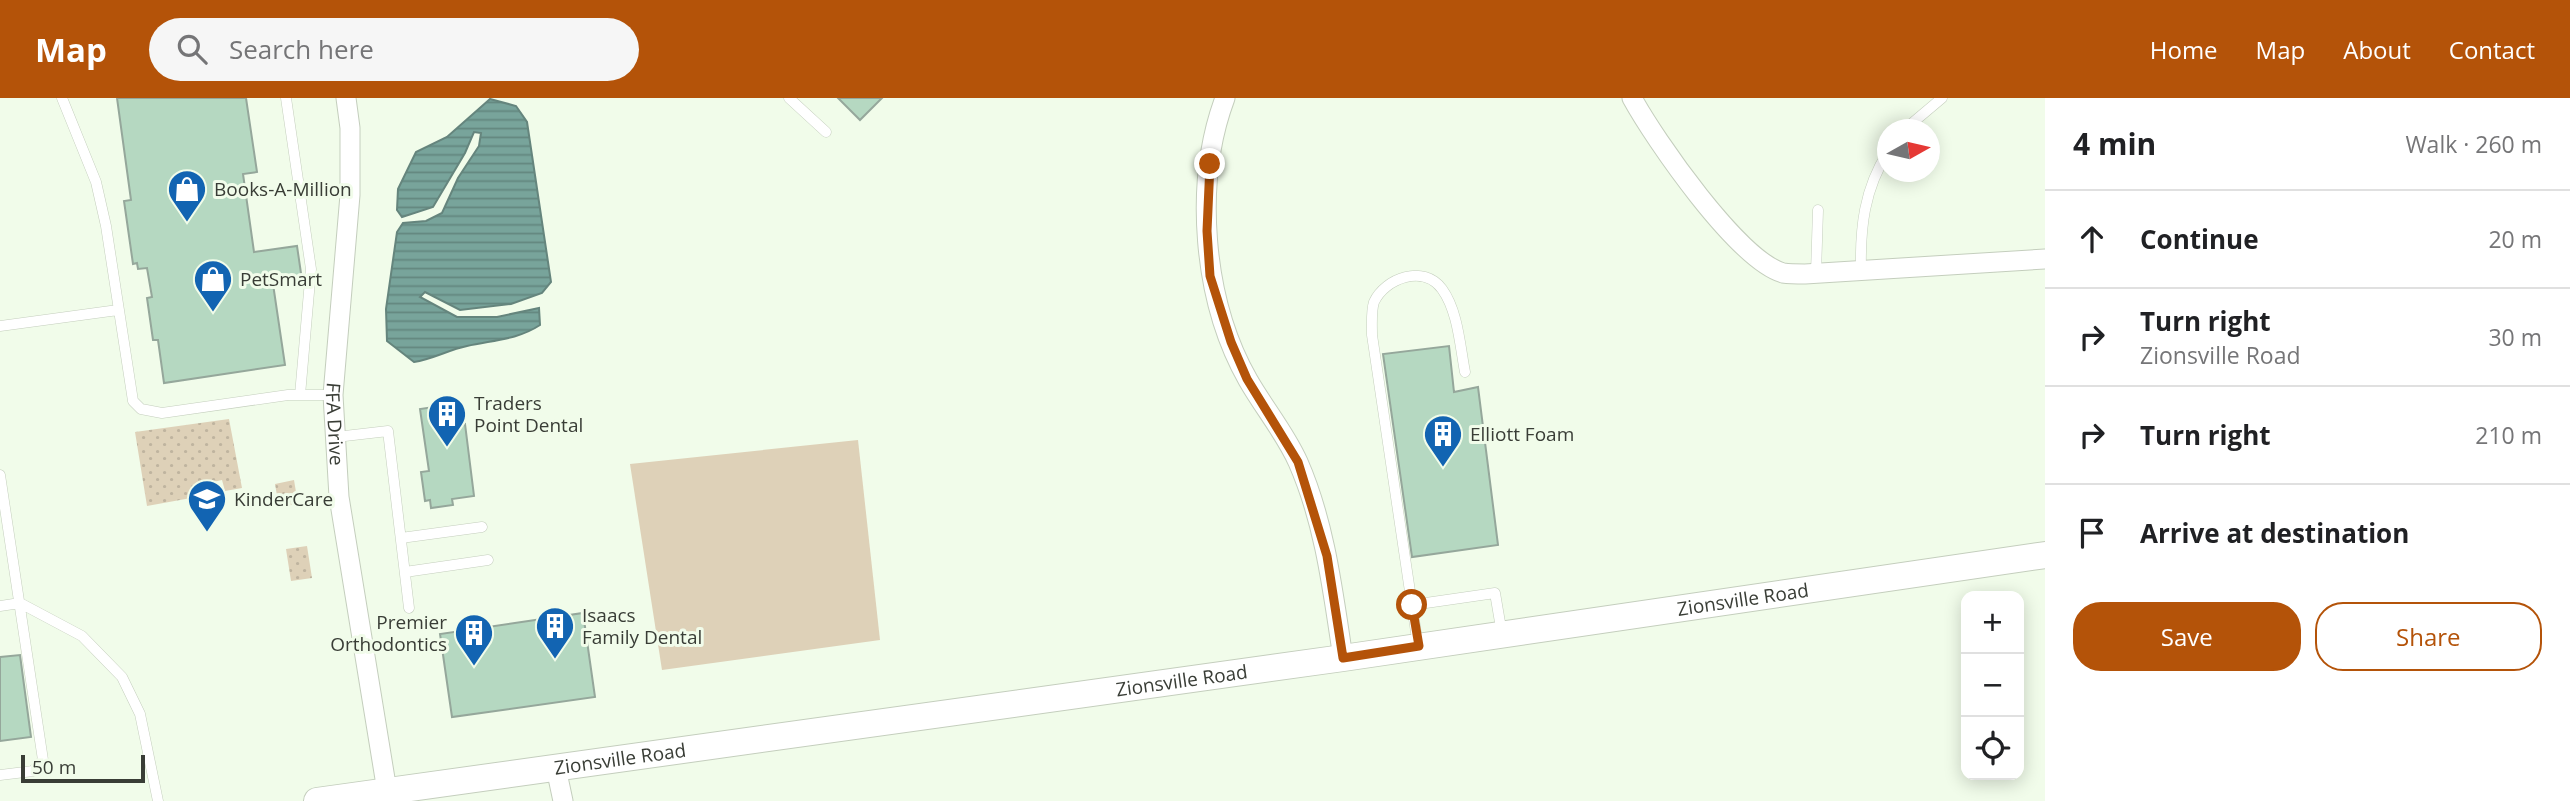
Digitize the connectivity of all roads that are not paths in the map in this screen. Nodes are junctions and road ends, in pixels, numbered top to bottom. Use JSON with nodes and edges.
{"nodes":[{"id":1,"x":62,"y":98,"type":"edge"},
{"id":2,"x":286,"y":98,"type":"edge"},
{"id":3,"x":346,"y":98,"type":"edge"},
{"id":4,"x":789,"y":98,"type":"edge"},
{"id":5,"x":1225,"y":98,"type":"edge"},
{"id":6,"x":1632,"y":98,"type":"edge"},
{"id":7,"x":1942,"y":98,"type":"edge"},
{"id":8,"x":1917,"y":119,"type":"edge"},
{"id":9,"x":826,"y":132,"type":"dead end"},
{"id":10,"x":1877,"y":174,"type":"edge"},
{"id":11,"x":1818,"y":210,"type":"dead end"},
{"id":12,"x":2045,"y":258,"type":"edge"},
{"id":13,"x":1861,"y":271,"type":"junction"},
{"id":14,"x":1816,"y":274,"type":"junction"},
{"id":15,"x":118,"y":310,"type":"junction"},
{"id":16,"x":0,"y":326,"type":"edge"},
{"id":17,"x":1465,"y":372,"type":"dead end"},
{"id":18,"x":300,"y":395,"type":"junction"},
{"id":19,"x":333,"y":395,"type":"junction"},
{"id":20,"x":335,"y":437,"type":"junction"},
{"id":21,"x":0,"y":475,"type":"edge"},
{"id":22,"x":482,"y":527,"type":"dead end"},
{"id":23,"x":401,"y":538,"type":"junction"},
{"id":24,"x":2045,"y":555,"type":"edge"},
{"id":25,"x":488,"y":560,"type":"dead end"},
{"id":26,"x":405,"y":572,"type":"junction"},
{"id":27,"x":20,"y":603,"type":"junction"},
{"id":28,"x":1412,"y":605,"type":"junction"},
{"id":29,"x":0,"y":606,"type":"edge"},
{"id":30,"x":410,"y":608,"type":"dead end"},
{"id":31,"x":1503,"y":634,"type":"junction"},
{"id":32,"x":1419,"y":646,"type":"junction"},
{"id":33,"x":1343,"y":658,"type":"junction"},
{"id":34,"x":556,"y":768,"type":"junction"},
{"id":35,"x":0,"y":775,"type":"edge"},
{"id":36,"x":387,"y":791,"type":"junction"},
{"id":37,"x":158,"y":801,"type":"edge"},
{"id":38,"x":317,"y":801,"type":"edge"},
{"id":39,"x":563,"y":801,"type":"edge"}],
"edges":[{"from":1,"to":15,"type":"lane"},
{"from":2,"to":18,"type":"lane"},
{"from":3,"to":19,"type":"street","name":"FFA Drive"},
{"from":4,"to":9,"type":"lane"},
{"from":5,"to":33,"type":"street"},
{"from":6,"to":14,"type":"street"},
{"from":7,"to":8,"type":"lane"},
{"from":10,"to":13,"type":"lane"},
{"from":11,"to":14,"type":"lane"},
{"from":12,"to":13,"type":"street"},
{"from":13,"to":14,"type":"street"},
{"from":15,"to":16,"type":"lane"},
{"from":15,"to":18,"type":"lane"},
{"from":17,"to":28,"type":"lane"},
{"from":18,"to":19,"type":"lane"},
{"from":19,"to":20,"type":"street","name":"FFA Drive"},
{"from":20,"to":23,"type":"lane"},
{"from":20,"to":36,"type":"street","name":"FFA Drive"},
{"from":21,"to":27,"type":"lane"},
{"from":22,"to":23,"type":"lane"},
{"from":23,"to":26,"type":"lane"},
{"from":24,"to":31,"type":"main road","name":"Zionsville Road"},
{"from":25,"to":26,"type":"lane"},
{"from":26,"to":30,"type":"lane"},
{"from":27,"to":29,"type":"lane"},
{"from":27,"to":35,"type":"lane"},
{"from":27,"to":37,"type":"lane"},
{"from":28,"to":31,"type":"lane"},
{"from":28,"to":32,"type":"lane"},
{"from":31,"to":32,"type":"main road","name":"Zionsville Road"},
{"from":32,"to":33,"type":"main road","name":"Zionsville Road"},
{"from":33,"to":34,"type":"main road","name":"Zionsville Road"},
{"from":34,"to":36,"type":"main road","name":"Zionsville Road"},
{"from":34,"to":39,"type":"street"},
{"from":36,"to":38,"type":"main road","name":"Zionsville Road"}]}
